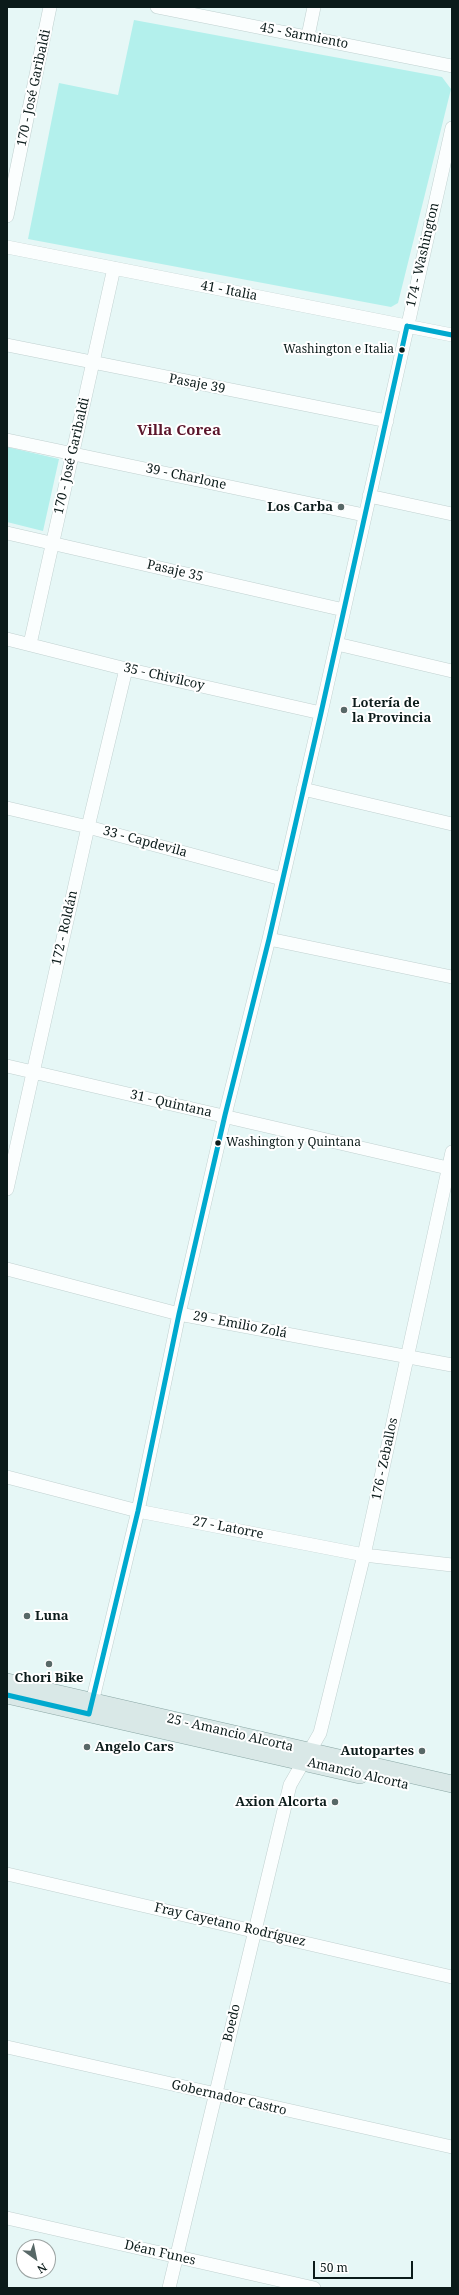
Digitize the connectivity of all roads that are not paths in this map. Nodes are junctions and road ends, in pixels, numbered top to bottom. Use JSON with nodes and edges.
{"nodes":[{"id":1,"x":50,"y":7,"type":"edge"},
{"id":2,"x":156,"y":7,"type":"edge"},
{"id":3,"x":314,"y":7,"type":"edge"},
{"id":4,"x":308,"y":36,"type":"junction"},
{"id":5,"x":452,"y":66,"type":"edge"},
{"id":6,"x":452,"y":128,"type":"edge"},
{"id":7,"x":7,"y":216,"type":"edge"},
{"id":8,"x":7,"y":247,"type":"edge"},
{"id":9,"x":114,"y":268,"type":"junction"},
{"id":10,"x":407,"y":326,"type":"junction"},
{"id":11,"x":452,"y":335,"type":"edge"},
{"id":12,"x":7,"y":345,"type":"edge"},
{"id":13,"x":93,"y":363,"type":"junction"},
{"id":14,"x":387,"y":421,"type":"junction"},
{"id":15,"x":7,"y":440,"type":"edge"},
{"id":16,"x":73,"y":453,"type":"junction"},
{"id":17,"x":369,"y":496,"type":"junction"},
{"id":18,"x":452,"y":514,"type":"edge"},
{"id":19,"x":364,"y":515,"type":"junction"},
{"id":20,"x":7,"y":533,"type":"edge"},
{"id":21,"x":53,"y":542,"type":"junction"},
{"id":22,"x":344,"y":610,"type":"junction"},
{"id":23,"x":7,"y":639,"type":"edge"},
{"id":24,"x":30,"y":644,"type":"junction"},
{"id":25,"x":337,"y":644,"type":"junction"},
{"id":26,"x":126,"y":669,"type":"junction"},
{"id":27,"x":452,"y":672,"type":"edge"},
{"id":28,"x":321,"y":713,"type":"junction"},
{"id":29,"x":304,"y":789,"type":"junction"},
{"id":30,"x":7,"y":808,"type":"edge"},
{"id":31,"x":452,"y":824,"type":"edge"},
{"id":32,"x":88,"y":827,"type":"junction"},
{"id":33,"x":282,"y":879,"type":"junction"},
{"id":34,"x":269,"y":939,"type":"junction"},
{"id":35,"x":452,"y":978,"type":"edge"},
{"id":36,"x":7,"y":1066,"type":"edge"},
{"id":37,"x":33,"y":1073,"type":"junction"},
{"id":38,"x":225,"y":1116,"type":"junction"},
{"id":39,"x":452,"y":1152,"type":"edge"},
{"id":40,"x":450,"y":1169,"type":"edge"},
{"id":41,"x":7,"y":1188,"type":"edge"},
{"id":42,"x":7,"y":1269,"type":"edge"},
{"id":43,"x":179,"y":1314,"type":"junction"},
{"id":44,"x":407,"y":1357,"type":"junction"},
{"id":45,"x":452,"y":1365,"type":"edge"},
{"id":46,"x":7,"y":1477,"type":"edge"},
{"id":47,"x":138,"y":1511,"type":"junction"},
{"id":48,"x":364,"y":1555,"type":"junction"},
{"id":49,"x":452,"y":1564,"type":"edge"},
{"id":50,"x":7,"y":1682,"type":"edge"},
{"id":51,"x":7,"y":1695,"type":"edge"},
{"id":52,"x":91,"y":1708,"type":"junction"},
{"id":53,"x":308,"y":1756,"type":"junction"},
{"id":54,"x":452,"y":1784,"type":"edge"},
{"id":55,"x":452,"y":1796,"type":"edge"},
{"id":56,"x":7,"y":1874,"type":"edge"},
{"id":57,"x":254,"y":1930,"type":"junction"},
{"id":58,"x":452,"y":1976,"type":"edge"},
{"id":59,"x":7,"y":2047,"type":"edge"},
{"id":60,"x":215,"y":2094,"type":"junction"},
{"id":61,"x":452,"y":2147,"type":"edge"},
{"id":62,"x":7,"y":2218,"type":"edge"},
{"id":63,"x":176,"y":2257,"type":"junction"},
{"id":64,"x":169,"y":2288,"type":"edge"},
{"id":65,"x":314,"y":2288,"type":"edge"}],
"edges":[{"from":1,"to":7,"type":"street","name":"170 - José Garibaldi"},
{"from":2,"to":4,"type":"street","name":"45 - Sarmiento"},
{"from":3,"to":4,"type":"street"},
{"from":4,"to":5,"type":"street","name":"45 - Sarmiento"},
{"from":6,"to":10,"type":"street","name":"174 - Washington"},
{"from":8,"to":9,"type":"street","name":"41 - Italia"},
{"from":9,"to":10,"type":"street","name":"41 - Italia"},
{"from":9,"to":13,"type":"street","name":"170 - José Garibaldi"},
{"from":10,"to":11,"type":"street","name":"41 - Italia"},
{"from":10,"to":14,"type":"street","name":"174 - Washington"},
{"from":12,"to":13,"type":"street","name":"Pasaje 39"},
{"from":13,"to":14,"type":"street","name":"Pasaje 39"},
{"from":13,"to":16,"type":"street","name":"170 - José Garibaldi"},
{"from":14,"to":17,"type":"street","name":"174 - Washington"},
{"from":15,"to":16,"type":"street","name":"39 - Charlone"},
{"from":16,"to":19,"type":"street","name":"39 - Charlone"},
{"from":16,"to":21,"type":"street","name":"170 - José Garibaldi"},
{"from":17,"to":18,"type":"street"},
{"from":17,"to":19,"type":"street","name":"174 - Washington"},
{"from":19,"to":22,"type":"street","name":"174 - Washington"},
{"from":20,"to":21,"type":"street","name":"Pasaje 35"},
{"from":21,"to":22,"type":"street","name":"Pasaje 35"},
{"from":21,"to":24,"type":"street","name":"170 - José Garibaldi"},
{"from":22,"to":25,"type":"street","name":"174 - Washington"},
{"from":23,"to":24,"type":"street","name":"35 - Chivilcoy"},
{"from":24,"to":26,"type":"street","name":"35 - Chivilcoy"},
{"from":25,"to":27,"type":"street"},
{"from":25,"to":28,"type":"street","name":"174 - Washington"},
{"from":26,"to":28,"type":"street","name":"35 - Chivilcoy"},
{"from":26,"to":32,"type":"street","name":"172 - Roldán"},
{"from":28,"to":29,"type":"street","name":"174 - Washington"},
{"from":29,"to":31,"type":"street"},
{"from":29,"to":33,"type":"street","name":"174 - Washington"},
{"from":30,"to":32,"type":"street","name":"33 - Capdevila"},
{"from":32,"to":33,"type":"street","name":"33 - Capdevila"},
{"from":32,"to":37,"type":"street","name":"172 - Roldán"},
{"from":33,"to":34,"type":"street","name":"174 - Washington"},
{"from":34,"to":35,"type":"street"},
{"from":34,"to":38,"type":"street","name":"174 - Washington"},
{"from":36,"to":37,"type":"street","name":"31 - Quintana"},
{"from":37,"to":38,"type":"street","name":"31 - Quintana"},
{"from":37,"to":41,"type":"street","name":"172 - Roldán"},
{"from":38,"to":40,"type":"street","name":"31 - Quintana"},
{"from":38,"to":43,"type":"street","name":"174 - Washington"},
{"from":39,"to":40,"type":"street","name":"176 - Zeballos"},
{"from":40,"to":44,"type":"street","name":"176 - Zeballos"},
{"from":42,"to":43,"type":"street","name":"29 - Emilio Zolá"},
{"from":43,"to":44,"type":"street","name":"29 - Emilio Zolá"},
{"from":43,"to":47,"type":"street","name":"174 - Washington"},
{"from":44,"to":45,"type":"street","name":"29 - Emilio Zolá"},
{"from":44,"to":48,"type":"street","name":"176 - Zeballos"},
{"from":46,"to":47,"type":"street","name":"27 - Latorre"},
{"from":47,"to":48,"type":"street","name":"27 - Latorre"},
{"from":47,"to":52,"type":"street","name":"174 - Washington"},
{"from":48,"to":49,"type":"street","name":"27 - Latorre"},
{"from":48,"to":53,"type":"street","name":"176 - Zeballos"},
{"from":50,"to":52,"type":"main road"},
{"from":51,"to":52,"type":"main road","name":"Amancio Alcorta"},
{"from":52,"to":53,"type":"main road","name":"Amancio Alcorta"},
{"from":53,"to":54,"type":"main road","name":"25 - Amancio Alcorta"},
{"from":53,"to":55,"type":"main road","name":"Amancio Alcorta"},
{"from":53,"to":57,"type":"street","name":"Boedo"},
{"from":56,"to":57,"type":"street","name":"Fray Cayetano Rodríguez"},
{"from":57,"to":58,"type":"street","name":"Fray Cayetano Rodríguez"},
{"from":57,"to":60,"type":"street","name":"Boedo"},
{"from":59,"to":60,"type":"street","name":"Gobernador Castro"},
{"from":60,"to":61,"type":"street","name":"Gobernador Castro"},
{"from":60,"to":63,"type":"street","name":"Boedo"},
{"from":62,"to":63,"type":"street","name":"Déan Funes"},
{"from":63,"to":64,"type":"street","name":"Boedo"},
{"from":63,"to":65,"type":"street","name":"Déan Funes"}]}
